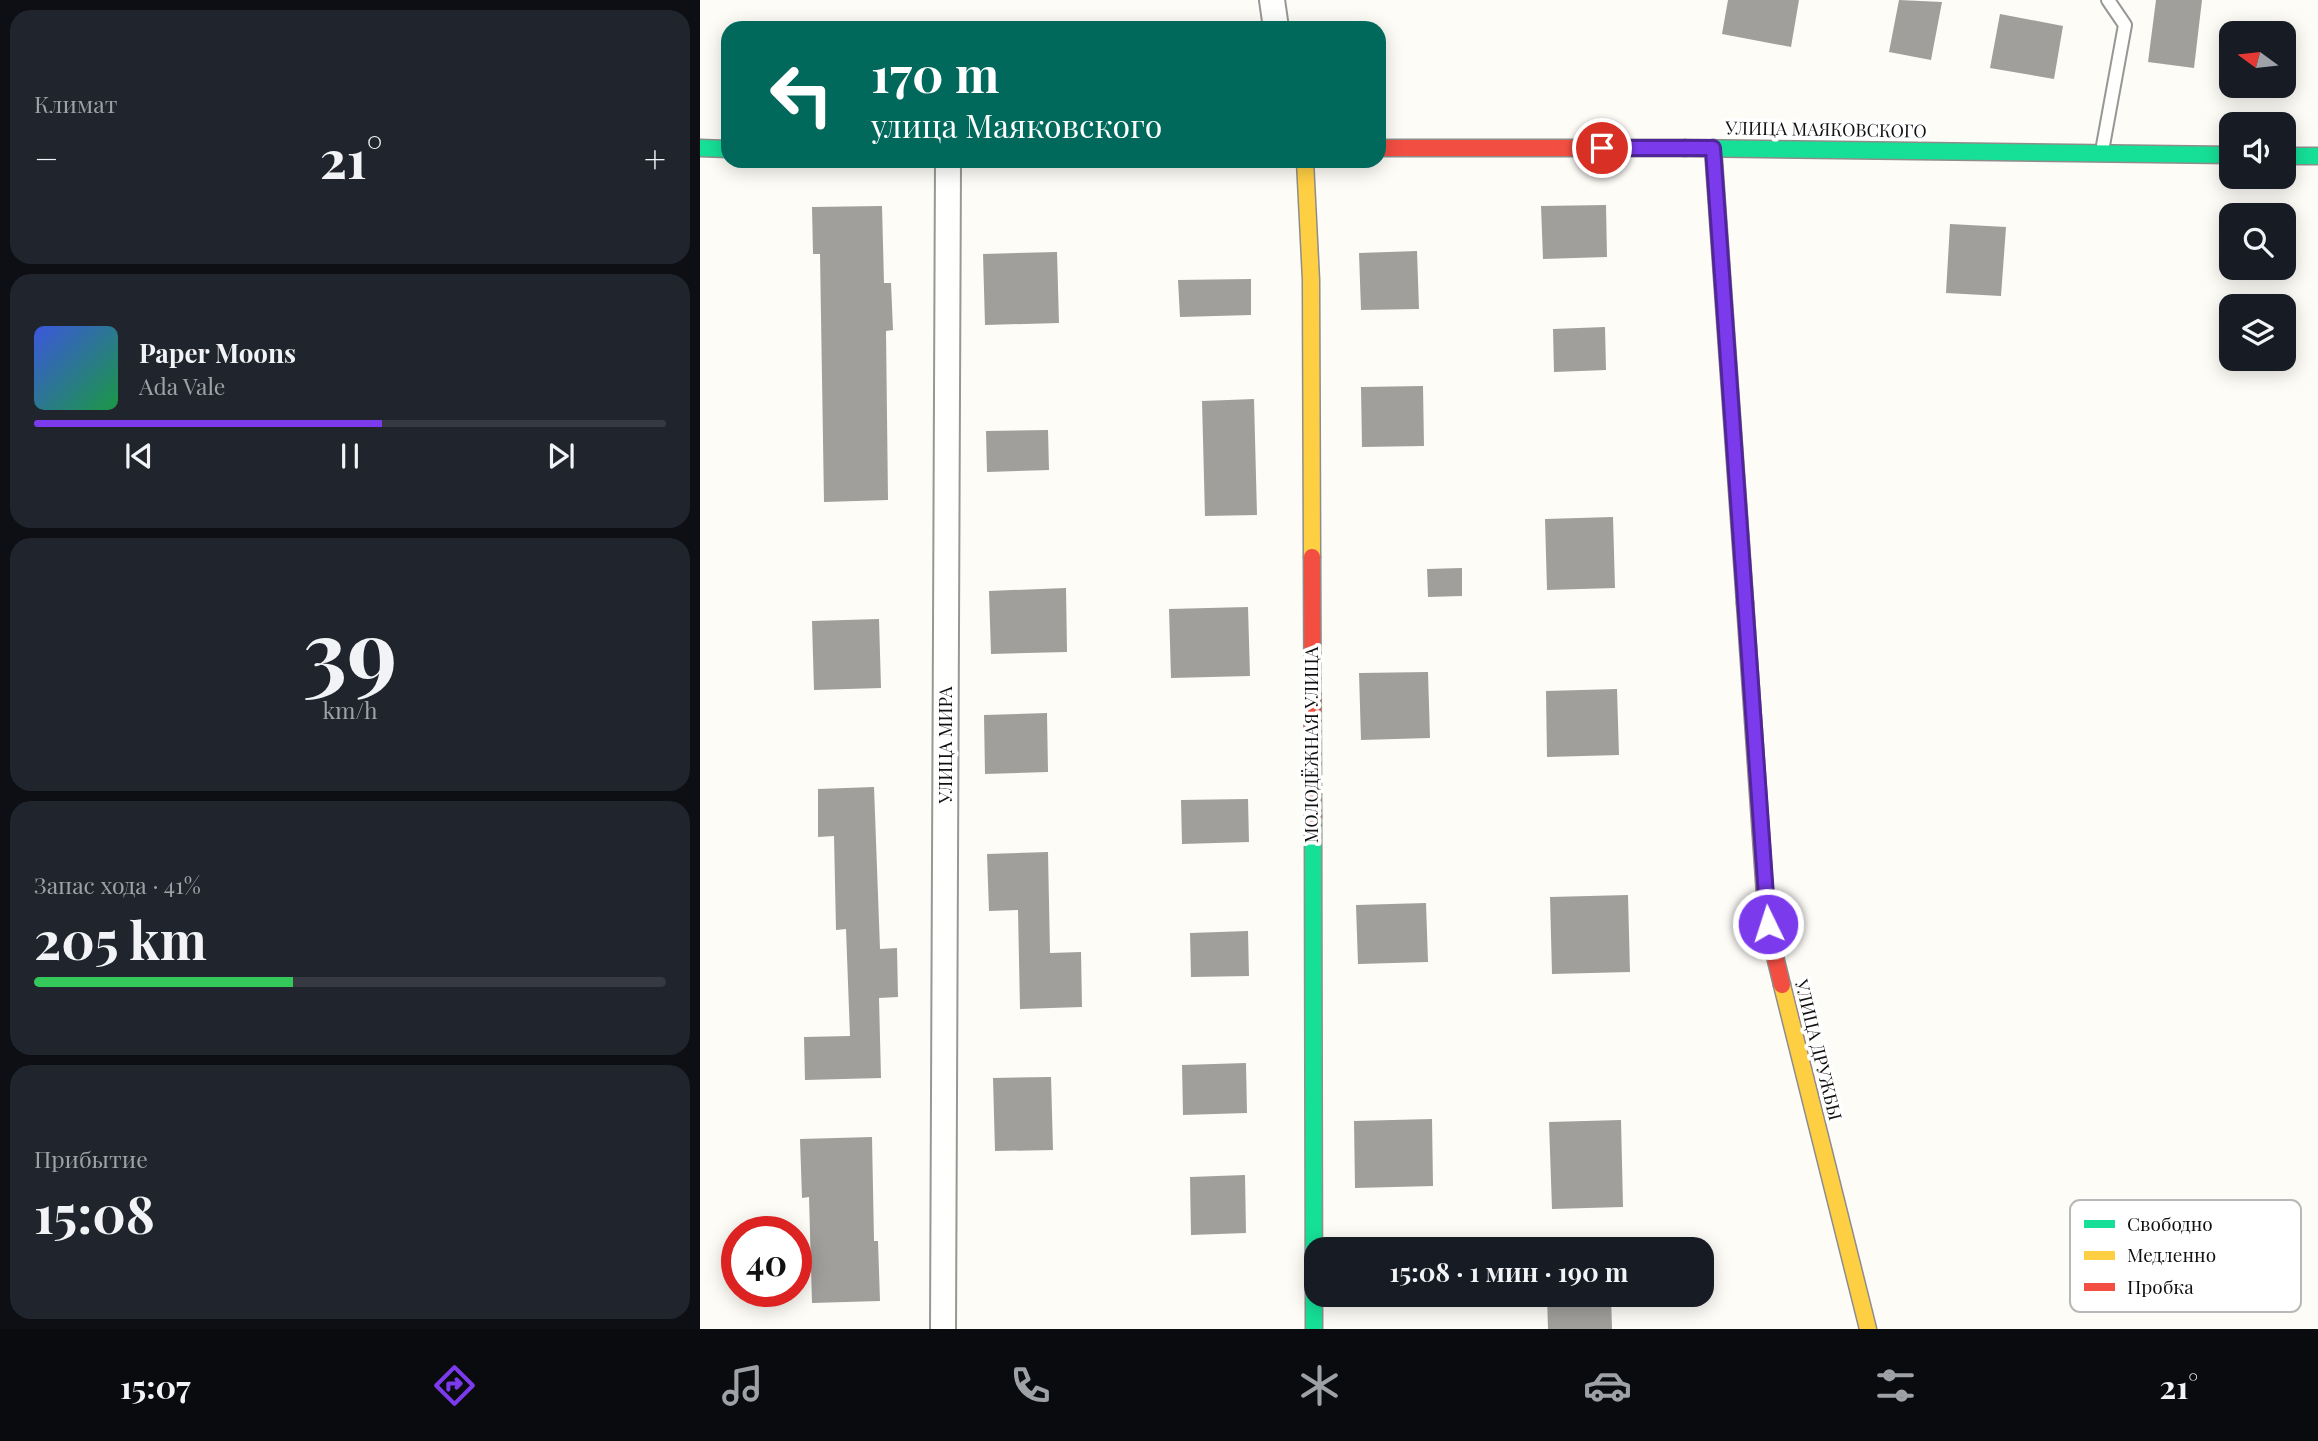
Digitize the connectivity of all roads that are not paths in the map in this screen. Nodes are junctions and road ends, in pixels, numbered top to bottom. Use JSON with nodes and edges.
{"nodes":[{"id":1,"x":1272,"y":0,"type":"edge"},
{"id":2,"x":2108,"y":0,"type":"edge"},
{"id":3,"x":1275,"y":21,"type":"edge"},
{"id":4,"x":1386,"y":148,"type":"edge"},
{"id":5,"x":1713,"y":148,"type":"junction"},
{"id":6,"x":700,"y":149,"type":"edge"},
{"id":7,"x":721,"y":149,"type":"edge"},
{"id":8,"x":2102,"y":155,"type":"junction"},
{"id":9,"x":2219,"y":155,"type":"edge"},
{"id":10,"x":2296,"y":156,"type":"edge"},
{"id":11,"x":2318,"y":156,"type":"edge"},
{"id":12,"x":948,"y":168,"type":"edge"},
{"id":13,"x":1305,"y":168,"type":"edge"},
{"id":14,"x":943,"y":1329,"type":"edge"},
{"id":15,"x":1314,"y":1329,"type":"edge"},
{"id":16,"x":1868,"y":1329,"type":"edge"}],
"edges":[{"from":1,"to":3,"type":"street"},
{"from":2,"to":8,"type":"lane"},
{"from":4,"to":5,"type":"street","name":"УЛИЦА МАЯКОВСКОГО"},
{"from":5,"to":8,"type":"street","name":"УЛИЦА МАЯКОВСКОГО"},
{"from":5,"to":16,"type":"street","name":"УЛИЦА ДРУЖБЫ"},
{"from":6,"to":7,"type":"street"},
{"from":8,"to":9,"type":"street","name":"УЛИЦА МАЯКОВСКОГО"},
{"from":10,"to":11,"type":"street"},
{"from":12,"to":14,"type":"street","name":"УЛИЦА МИРА"},
{"from":13,"to":15,"type":"street","name":"МОЛОДЁЖНАЯ УЛИЦА"}]}
